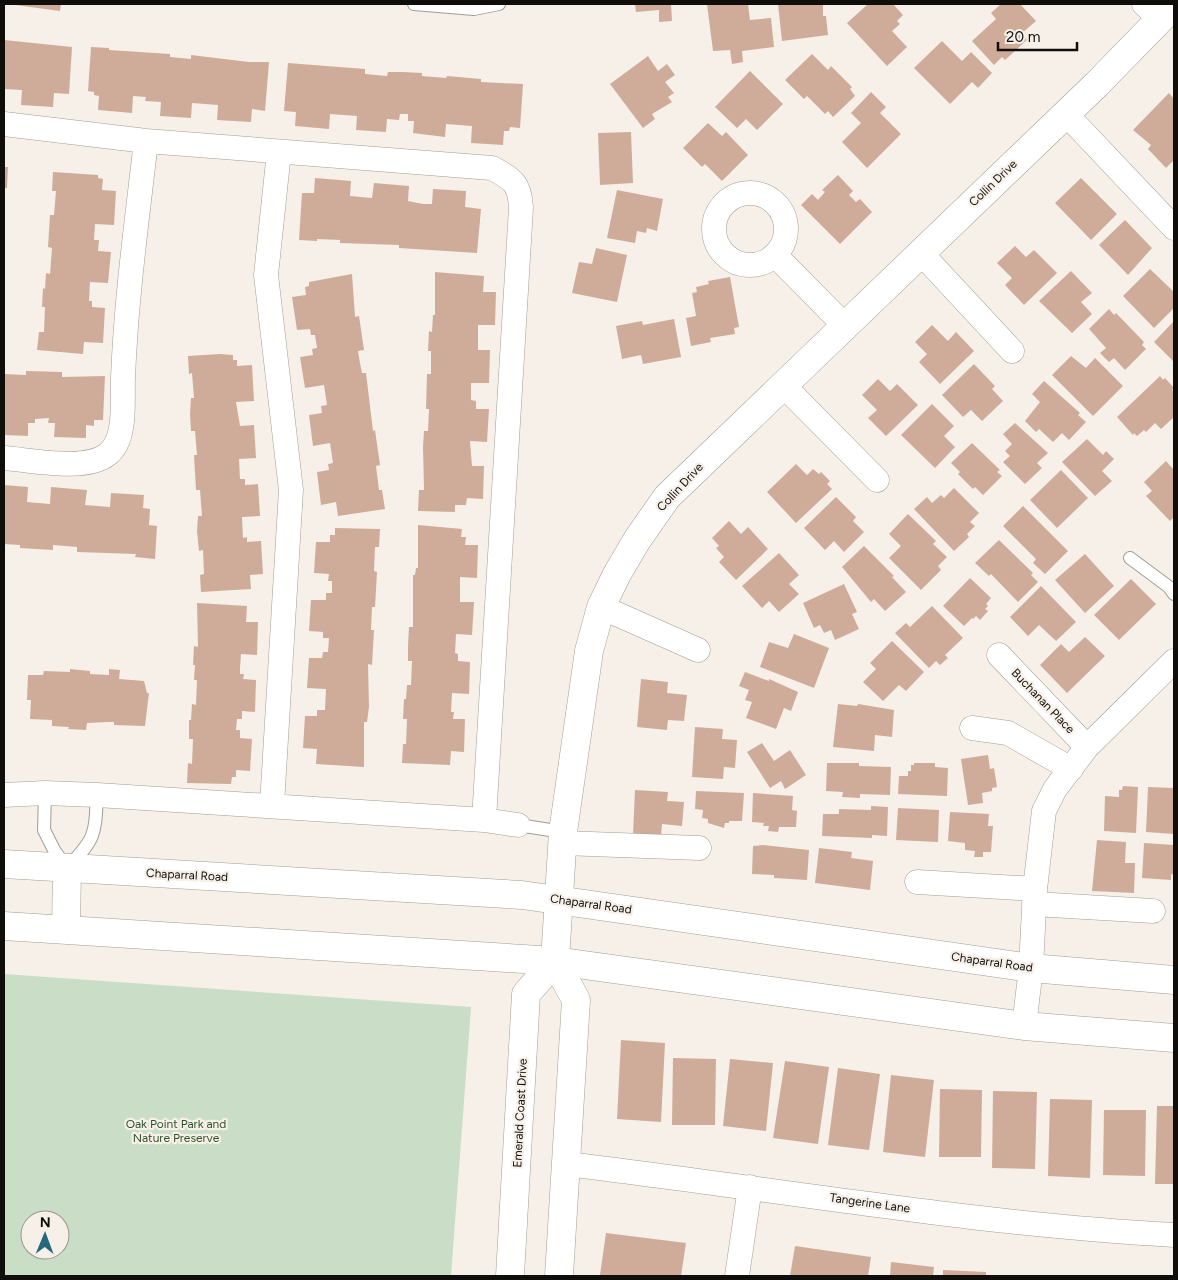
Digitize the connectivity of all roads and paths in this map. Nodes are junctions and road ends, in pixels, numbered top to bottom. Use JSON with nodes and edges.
{"nodes":[{"id":1,"x":414,"y":4,"type":"edge"},
{"id":2,"x":499,"y":4,"type":"edge"},
{"id":3,"x":1160,"y":9,"type":"edge"},
{"id":4,"x":1066,"y":114,"type":"junction"},
{"id":5,"x":4,"y":124,"type":"edge"},
{"id":6,"x":146,"y":141,"type":"junction"},
{"id":7,"x":279,"y":152,"type":"junction"},
{"id":8,"x":1174,"y":228,"type":"edge"},
{"id":9,"x":921,"y":253,"type":"junction"},
{"id":10,"x":775,"y":254,"type":"dead end"},
{"id":11,"x":845,"y":326,"type":"junction"},
{"id":12,"x":1012,"y":351,"type":"dead end"},
{"id":13,"x":783,"y":385,"type":"junction"},
{"id":14,"x":4,"y":458,"type":"edge"},
{"id":15,"x":877,"y":480,"type":"dead end"},
{"id":16,"x":1130,"y":558,"type":"dead end"},
{"id":17,"x":1174,"y":594,"type":"edge"},
{"id":18,"x":601,"y":607,"type":"junction"},
{"id":19,"x":698,"y":650,"type":"dead end"},
{"id":20,"x":999,"y":655,"type":"dead end"},
{"id":21,"x":1174,"y":661,"type":"edge"},
{"id":22,"x":972,"y":728,"type":"dead end"},
{"id":23,"x":1087,"y":747,"type":"junction"},
{"id":24,"x":1072,"y":769,"type":"junction"},
{"id":25,"x":45,"y":793,"type":"junction"},
{"id":26,"x":4,"y":795,"type":"edge"},
{"id":27,"x":97,"y":795,"type":"junction"},
{"id":28,"x":272,"y":805,"type":"junction"},
{"id":29,"x":484,"y":820,"type":"junction"},
{"id":30,"x":518,"y":825,"type":"joint"},
{"id":31,"x":563,"y":838,"type":"junction"},
{"id":32,"x":699,"y":848,"type":"dead end"},
{"id":33,"x":4,"y":864,"type":"edge"},
{"id":34,"x":67,"y":868,"type":"junction"},
{"id":35,"x":917,"y":882,"type":"dead end"},
{"id":36,"x":1035,"y":896,"type":"junction"},
{"id":37,"x":560,"y":899,"type":"junction"},
{"id":38,"x":1154,"y":911,"type":"dead end"},
{"id":39,"x":4,"y":926,"type":"edge"},
{"id":40,"x":66,"y":930,"type":"junction"},
{"id":41,"x":555,"y":961,"type":"junction"},
{"id":42,"x":1031,"y":968,"type":"junction"},
{"id":43,"x":1174,"y":980,"type":"edge"},
{"id":44,"x":1024,"y":1026,"type":"junction"},
{"id":45,"x":1174,"y":1038,"type":"edge"},
{"id":46,"x":566,"y":1164,"type":"junction"},
{"id":47,"x":750,"y":1187,"type":"junction"},
{"id":48,"x":1174,"y":1235,"type":"edge"},
{"id":49,"x":510,"y":1276,"type":"edge"},
{"id":50,"x":559,"y":1276,"type":"edge"},
{"id":51,"x":737,"y":1276,"type":"edge"}],
"edges":[{"from":1,"to":2,"type":"lane"},
{"from":3,"to":4,"type":"main road","name":"Collin Drive"},
{"from":4,"to":8,"type":"street"},
{"from":4,"to":9,"type":"main road","name":"Collin Drive"},
{"from":5,"to":6,"type":"street"},
{"from":6,"to":7,"type":"street"},
{"from":6,"to":14,"type":"street"},
{"from":7,"to":28,"type":"street"},
{"from":7,"to":29,"type":"street"},
{"from":9,"to":11,"type":"main road","name":"Collin Drive"},
{"from":9,"to":12,"type":"street"},
{"from":10,"to":11,"type":"street"},
{"from":11,"to":13,"type":"main road","name":"Collin Drive"},
{"from":13,"to":15,"type":"street"},
{"from":13,"to":18,"type":"main road","name":"Collin Drive"},
{"from":16,"to":17,"type":"lane"},
{"from":18,"to":19,"type":"street"},
{"from":18,"to":31,"type":"main road","name":"Collin Drive"},
{"from":20,"to":23,"type":"street","name":"Buchanan Place"},
{"from":21,"to":23,"type":"street"},
{"from":22,"to":24,"type":"street"},
{"from":23,"to":24,"type":"street"},
{"from":24,"to":36,"type":"street"},
{"from":25,"to":26,"type":"street"},
{"from":25,"to":27,"type":"street"},
{"from":25,"to":34,"type":"lane"},
{"from":27,"to":28,"type":"street"},
{"from":27,"to":34,"type":"lane"},
{"from":28,"to":29,"type":"street"},
{"from":29,"to":30,"type":"street"},
{"from":30,"to":31,"type":"lane"},
{"from":31,"to":32,"type":"street"},
{"from":31,"to":37,"type":"main road","name":"Collin Drive"},
{"from":33,"to":34,"type":"main road","name":"Chaparral Road"},
{"from":34,"to":37,"type":"main road","name":"Chaparral Road"},
{"from":34,"to":40,"type":"main road"},
{"from":35,"to":36,"type":"street"},
{"from":36,"to":38,"type":"street"},
{"from":36,"to":42,"type":"street"},
{"from":37,"to":41,"type":"main road"},
{"from":37,"to":42,"type":"main road","name":"Chaparral Road"},
{"from":39,"to":40,"type":"main road"},
{"from":40,"to":41,"type":"main road"},
{"from":41,"to":44,"type":"main road"},
{"from":41,"to":46,"type":"main road"},
{"from":41,"to":49,"type":"main road","name":"Emerald Coast Drive"},
{"from":42,"to":43,"type":"main road","name":"Chaparral Road"},
{"from":42,"to":44,"type":"street"},
{"from":44,"to":45,"type":"main road"},
{"from":46,"to":47,"type":"street","name":"Tangerine Lane"},
{"from":46,"to":50,"type":"main road"},
{"from":47,"to":48,"type":"street","name":"Tangerine Lane"},
{"from":47,"to":51,"type":"street"}]}
